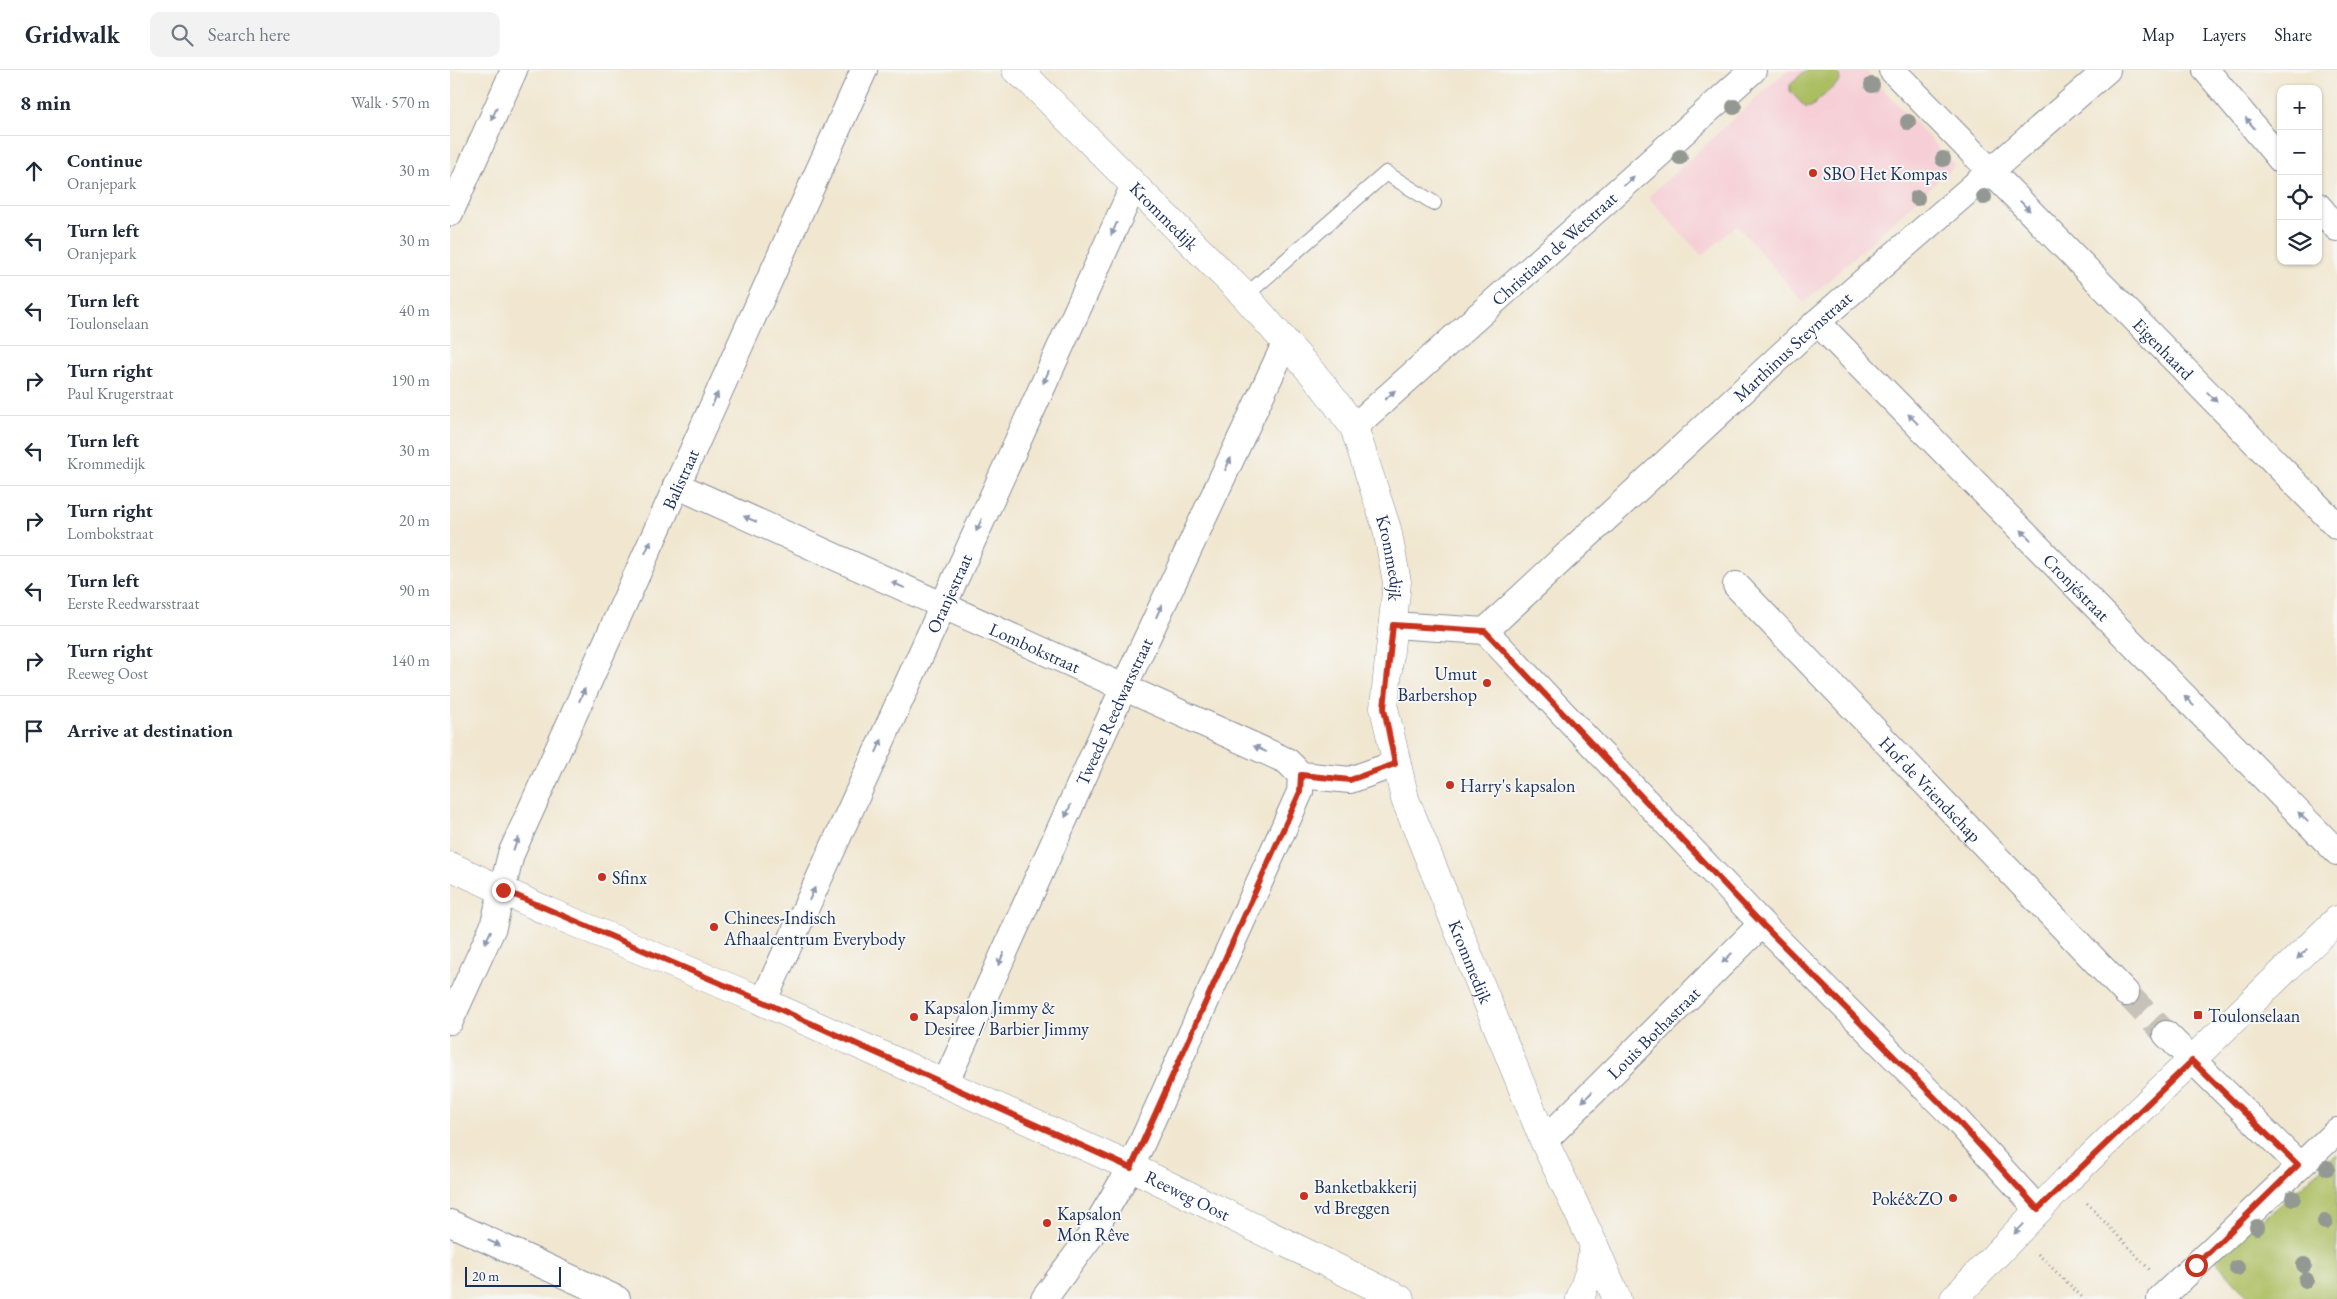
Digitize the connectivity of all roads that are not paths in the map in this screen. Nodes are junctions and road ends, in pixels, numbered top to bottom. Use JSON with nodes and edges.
{"nodes":[{"id":1,"x":514,"y":70,"type":"edge"},
{"id":2,"x":864,"y":70,"type":"edge"},
{"id":3,"x":1753,"y":70,"type":"edge"},
{"id":4,"x":1892,"y":70,"type":"edge"},
{"id":5,"x":2107,"y":70,"type":"edge"},
{"id":6,"x":2206,"y":70,"type":"edge"},
{"id":7,"x":1023,"y":74,"type":"edge"},
{"id":8,"x":2277,"y":155,"type":"edge"},
{"id":9,"x":1991,"y":171,"type":"junction"},
{"id":10,"x":1134,"y":185,"type":"junction"},
{"id":11,"x":1434,"y":203,"type":"dead end"},
{"id":12,"x":2322,"y":211,"type":"edge"},
{"id":13,"x":450,"y":213,"type":"edge"},
{"id":14,"x":2337,"y":228,"type":"edge"},
{"id":15,"x":1245,"y":296,"type":"junction"},
{"id":16,"x":1818,"y":322,"type":"junction"},
{"id":17,"x":1286,"y":342,"type":"junction"},
{"id":18,"x":1354,"y":427,"type":"junction"},
{"id":19,"x":676,"y":486,"type":"junction"},
{"id":20,"x":2337,"y":526,"type":"edge"},
{"id":21,"x":1736,"y":586,"type":"dead end"},
{"id":22,"x":942,"y":605,"type":"junction"},
{"id":23,"x":1393,"y":625,"type":"junction"},
{"id":24,"x":1485,"y":631,"type":"junction"},
{"id":25,"x":1124,"y":686,"type":"junction"},
{"id":26,"x":1395,"y":764,"type":"junction"},
{"id":27,"x":1301,"y":775,"type":"junction"},
{"id":28,"x":2337,"y":852,"type":"edge"},
{"id":29,"x":450,"y":866,"type":"edge"},
{"id":30,"x":503,"y":890,"type":"junction"},
{"id":31,"x":2337,"y":920,"type":"edge"},
{"id":32,"x":1762,"y":924,"type":"junction"},
{"id":33,"x":2126,"y":994,"type":"tunnel mouth"},
{"id":34,"x":763,"y":1002,"type":"junction"},
{"id":35,"x":450,"y":1021,"type":"edge"},
{"id":36,"x":2166,"y":1034,"type":"tunnel mouth"},
{"id":37,"x":2192,"y":1061,"type":"junction"},
{"id":38,"x":945,"y":1084,"type":"junction"},
{"id":39,"x":2337,"y":1131,"type":"edge"},
{"id":40,"x":1544,"y":1141,"type":"junction"},
{"id":41,"x":2298,"y":1165,"type":"junction"},
{"id":42,"x":1131,"y":1168,"type":"junction"},
{"id":43,"x":2038,"y":1209,"type":"junction"},
{"id":44,"x":450,"y":1223,"type":"edge"},
{"id":45,"x":1594,"y":1245,"type":"junction"},
{"id":46,"x":2165,"y":1295,"type":"edge"},
{"id":47,"x":617,"y":1299,"type":"edge"},
{"id":48,"x":1044,"y":1299,"type":"edge"},
{"id":49,"x":1400,"y":1299,"type":"edge"},
{"id":50,"x":1580,"y":1299,"type":"edge"},
{"id":51,"x":1617,"y":1299,"type":"edge"},
{"id":52,"x":1954,"y":1299,"type":"edge"}],
"edges":[{"from":1,"to":13,"type":"street","one_way":true},
{"from":19,"to":2,"type":"street","name":"Balistraat","one_way":true},
{"from":18,"to":3,"type":"street","name":"Christiaan de Wetstraat","one_way":true},
{"from":4,"to":9,"type":"street","name":"Eigenhaard"},
{"from":5,"to":9,"type":"street","name":"Marthinus Steynstraat"},
{"from":8,"to":6,"type":"street","one_way":true},
{"from":7,"to":10,"type":"street","name":"Krommedijk"},
{"from":9,"to":16,"type":"street","name":"Marthinus Steynstraat"},
{"from":9,"to":20,"type":"street","name":"Eigenhaard","one_way":true},
{"from":10,"to":15,"type":"street","name":"Krommedijk"},
{"from":10,"to":22,"type":"street","name":"Oranjestraat","one_way":true},
{"from":11,"to":15,"type":"lane"},
{"from":12,"to":14,"type":"street"},
{"from":15,"to":17,"type":"street","name":"Krommedijk"},
{"from":16,"to":24,"type":"street","name":"Marthinus Steynstraat"},
{"from":28,"to":16,"type":"street","name":"Cronjéstraat","one_way":true},
{"from":17,"to":18,"type":"street","name":"Krommedijk"},
{"from":25,"to":17,"type":"street","name":"Tweede Reedwarsstraat","one_way":true},
{"from":18,"to":23,"type":"street","name":"Krommedijk"},
{"from":22,"to":19,"type":"street","name":"Lombokstraat","one_way":true},
{"from":30,"to":19,"type":"street","name":"Balistraat","one_way":true},
{"from":21,"to":33,"type":"street","name":"Hof de Vriendschap"},
{"from":22,"to":25,"type":"street","name":"Lombokstraat"},
{"from":34,"to":22,"type":"street","name":"Oranjestraat","one_way":true},
{"from":23,"to":24,"type":"street"},
{"from":23,"to":26,"type":"street","name":"Krommedijk"},
{"from":24,"to":32,"type":"street"},
{"from":27,"to":25,"type":"street","name":"Lombokstraat","one_way":true},
{"from":25,"to":38,"type":"street","name":"Tweede Reedwarsstraat","one_way":true},
{"from":26,"to":27,"type":"street"},
{"from":26,"to":40,"type":"street","name":"Krommedijk"},
{"from":27,"to":42,"type":"street"},
{"from":29,"to":30,"type":"street","name":"Reeweg Oost"},
{"from":30,"to":34,"type":"street","name":"Reeweg Oost"},
{"from":30,"to":35,"type":"street","name":"Balistraat","one_way":true},
{"from":31,"to":37,"type":"street","one_way":true},
{"from":32,"to":40,"type":"street","name":"Louis Bothastraat","one_way":true},
{"from":32,"to":43,"type":"street"},
{"from":34,"to":38,"type":"street","name":"Reeweg Oost"},
{"from":36,"to":37,"type":"street"},
{"from":37,"to":41,"type":"street"},
{"from":37,"to":43,"type":"street"},
{"from":38,"to":42,"type":"street","name":"Reeweg Oost"},
{"from":39,"to":41,"type":"street"},
{"from":40,"to":45,"type":"street","name":"Krommedijk"},
{"from":41,"to":46,"type":"street"},
{"from":42,"to":48,"type":"street"},
{"from":42,"to":49,"type":"street","name":"Reeweg Oost"},
{"from":43,"to":52,"type":"street","one_way":true},
{"from":44,"to":47,"type":"street","one_way":true},
{"from":45,"to":50,"type":"street"},
{"from":45,"to":51,"type":"street","name":"Krommedijk"}]}
